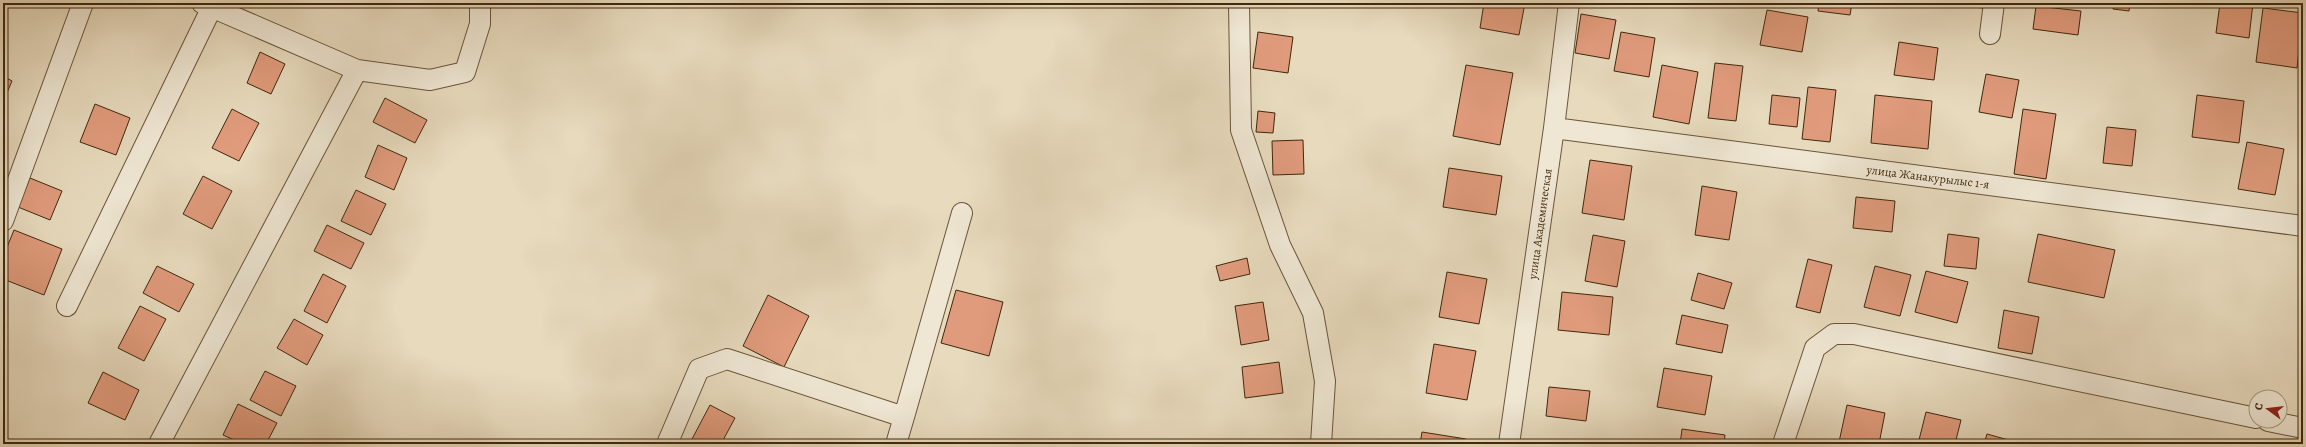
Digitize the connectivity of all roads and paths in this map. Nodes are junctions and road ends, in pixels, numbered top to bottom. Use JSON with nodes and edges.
{"nodes":[{"id":1,"x":83,"y":3,"type":"edge"},
{"id":2,"x":480,"y":3,"type":"edge"},
{"id":3,"x":1239,"y":3,"type":"edge"},
{"id":4,"x":1569,"y":3,"type":"edge"},
{"id":5,"x":1994,"y":3,"type":"edge"},
{"id":6,"x":207,"y":5,"type":"edge"},
{"id":7,"x":1990,"y":34,"type":"dead end"},
{"id":8,"x":357,"y":70,"type":"junction"},
{"id":9,"x":1554,"y":128,"type":"junction"},
{"id":10,"x":962,"y":213,"type":"dead end"},
{"id":11,"x":3,"y":221,"type":"edge"},
{"id":12,"x":2303,"y":226,"type":"edge"},
{"id":13,"x":67,"y":306,"type":"dead end"},
{"id":14,"x":2248,"y":416,"type":"edge"},
{"id":15,"x":904,"y":417,"type":"junction"},
{"id":16,"x":2288,"y":425,"type":"edge"},
{"id":17,"x":2303,"y":428,"type":"edge"},
{"id":18,"x":160,"y":444,"type":"edge"},
{"id":19,"x":667,"y":444,"type":"edge"},
{"id":20,"x":896,"y":444,"type":"edge"},
{"id":21,"x":1321,"y":444,"type":"edge"},
{"id":22,"x":1508,"y":444,"type":"edge"},
{"id":23,"x":1783,"y":444,"type":"edge"}],
"edges":[{"from":1,"to":11,"type":"street"},
{"from":2,"to":8,"type":"street"},
{"from":3,"to":21,"type":"street"},
{"from":4,"to":9,"type":"street","name":"улица Академическая"},
{"from":5,"to":7,"type":"street"},
{"from":6,"to":8,"type":"street"},
{"from":6,"to":13,"type":"street"},
{"from":8,"to":18,"type":"street"},
{"from":9,"to":12,"type":"street","name":"улица Жанакурылыс 1-я"},
{"from":9,"to":22,"type":"street","name":"улица Академическая"},
{"from":10,"to":15,"type":"street"},
{"from":14,"to":23,"type":"street"},
{"from":15,"to":19,"type":"street"},
{"from":15,"to":20,"type":"street"},
{"from":16,"to":17,"type":"street"}]}
